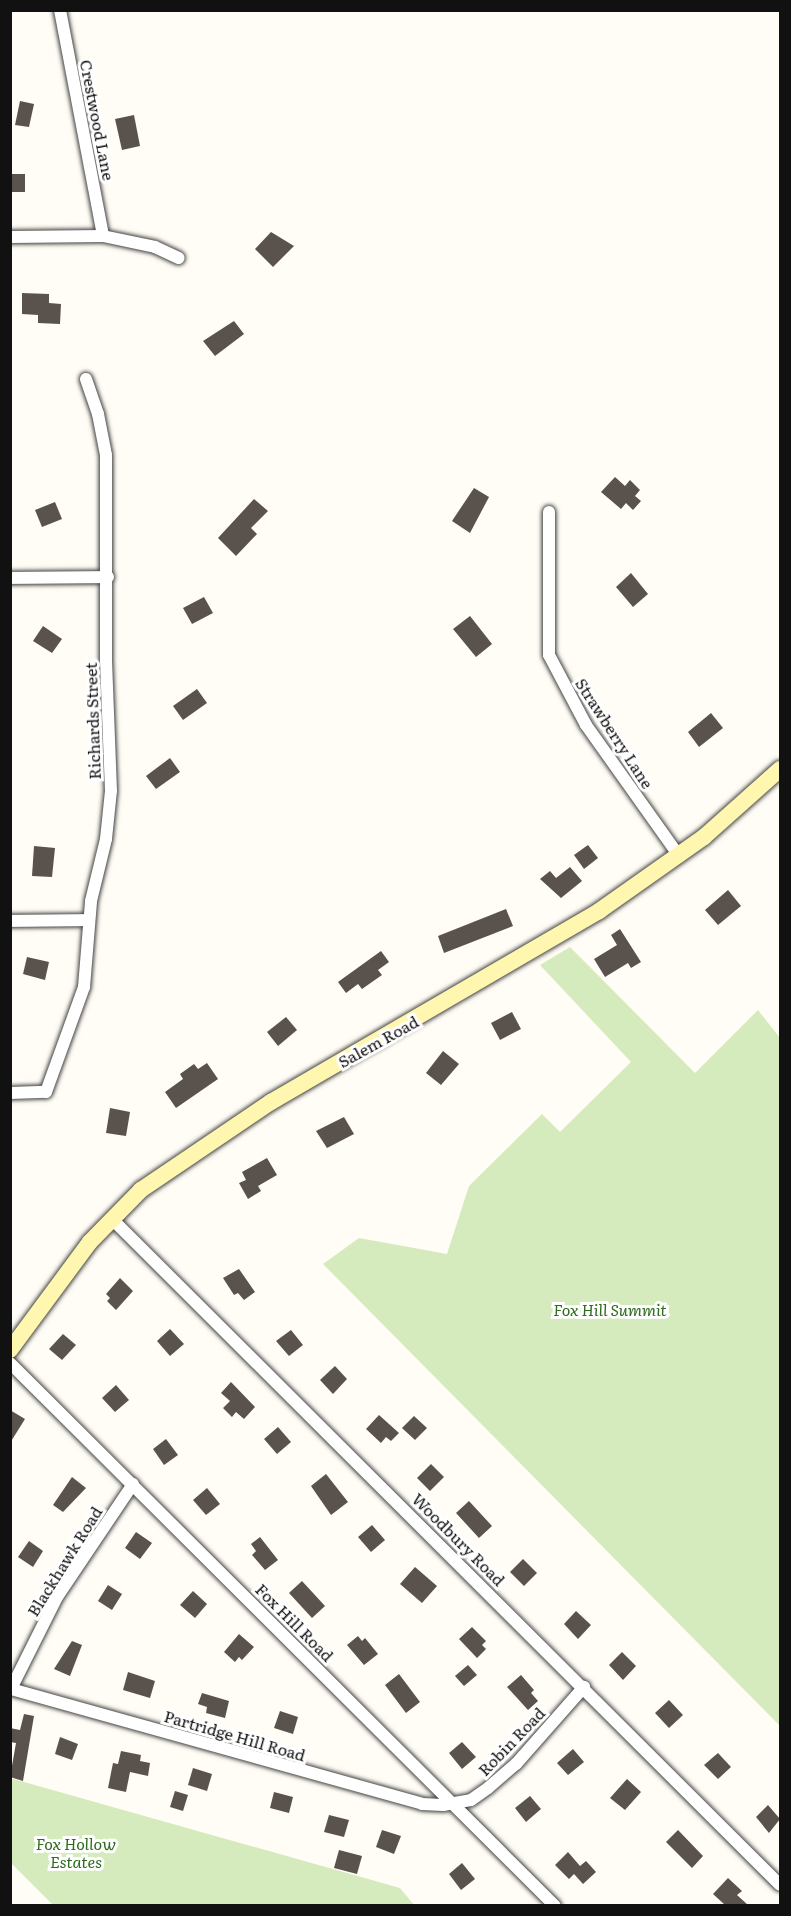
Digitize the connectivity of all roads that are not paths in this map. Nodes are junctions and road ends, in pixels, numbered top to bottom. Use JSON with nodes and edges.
{"nodes":[{"id":1,"x":60,"y":10,"type":"edge"},
{"id":2,"x":103,"y":236,"type":"junction"},
{"id":3,"x":10,"y":237,"type":"edge"},
{"id":4,"x":178,"y":258,"type":"dead end"},
{"id":5,"x":86,"y":379,"type":"dead end"},
{"id":6,"x":549,"y":512,"type":"dead end"},
{"id":7,"x":108,"y":577,"type":"junction"},
{"id":8,"x":10,"y":578,"type":"edge"},
{"id":9,"x":780,"y":769,"type":"edge"},
{"id":10,"x":679,"y":856,"type":"junction"},
{"id":11,"x":89,"y":920,"type":"junction"},
{"id":12,"x":10,"y":921,"type":"edge"},
{"id":13,"x":10,"y":1093,"type":"edge"},
{"id":14,"x":112,"y":1220,"type":"junction"},
{"id":15,"x":10,"y":1350,"type":"edge"},
{"id":16,"x":10,"y":1363,"type":"edge"},
{"id":17,"x":133,"y":1484,"type":"junction"},
{"id":18,"x":584,"y":1688,"type":"junction"},
{"id":19,"x":10,"y":1689,"type":"edge"},
{"id":20,"x":453,"y":1804,"type":"junction"},
{"id":21,"x":780,"y":1885,"type":"edge"},
{"id":22,"x":555,"y":1905,"type":"edge"}],
"edges":[{"from":1,"to":2,"type":"street","name":"Crestwood Lane"},
{"from":2,"to":3,"type":"street"},
{"from":2,"to":4,"type":"street"},
{"from":5,"to":7,"type":"street","name":"Richards Street"},
{"from":6,"to":10,"type":"street","name":"Strawberry Lane"},
{"from":7,"to":8,"type":"street"},
{"from":7,"to":11,"type":"street","name":"Richards Street"},
{"from":9,"to":10,"type":"main road","name":"Salem Road"},
{"from":10,"to":14,"type":"main road","name":"Salem Road"},
{"from":11,"to":12,"type":"street"},
{"from":11,"to":13,"type":"street","name":"Richards Street"},
{"from":14,"to":15,"type":"main road","name":"Salem Road"},
{"from":14,"to":18,"type":"street","name":"Woodbury Road"},
{"from":16,"to":17,"type":"street","name":"Fox Hill Road"},
{"from":17,"to":19,"type":"street","name":"Blackhawk Road"},
{"from":17,"to":20,"type":"street","name":"Fox Hill Road"},
{"from":18,"to":20,"type":"street","name":"Robin Road"},
{"from":18,"to":21,"type":"street","name":"Woodbury Road"},
{"from":19,"to":20,"type":"street","name":"Partridge Hill Road"},
{"from":20,"to":22,"type":"street","name":"Fox Hill Road"}]}
